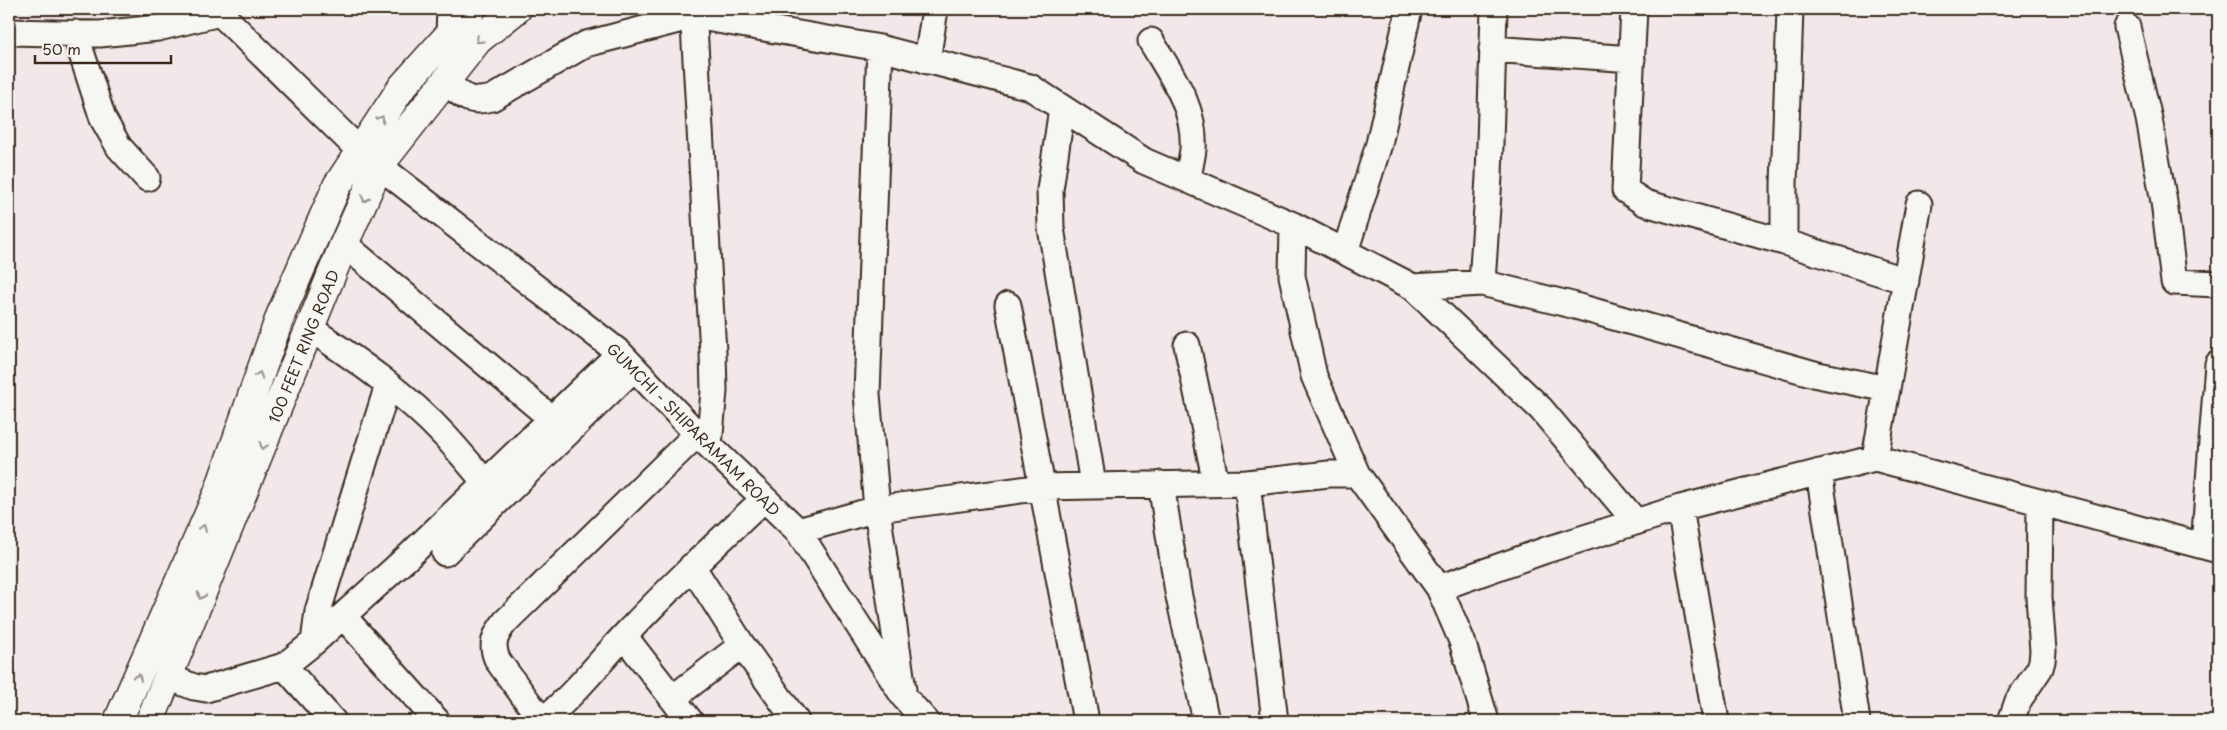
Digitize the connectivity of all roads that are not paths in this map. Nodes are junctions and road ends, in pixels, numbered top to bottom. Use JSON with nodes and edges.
{"nodes":[{"id":1,"x":472,"y":9,"type":"edge"},
{"id":2,"x":517,"y":9,"type":"edge"},
{"id":3,"x":935,"y":9,"type":"edge"},
{"id":4,"x":1409,"y":9,"type":"edge"},
{"id":5,"x":1494,"y":9,"type":"edge"},
{"id":6,"x":1634,"y":9,"type":"edge"},
{"id":7,"x":1790,"y":9,"type":"edge"},
{"id":8,"x":218,"y":11,"type":"edge"},
{"id":9,"x":693,"y":13,"type":"edge"},
{"id":10,"x":449,"y":21,"type":"edge"},
{"id":11,"x":2127,"y":27,"type":"dead end"},
{"id":12,"x":9,"y":32,"type":"edge"},
{"id":13,"x":75,"y":33,"type":"junction"},
{"id":14,"x":1151,"y":41,"type":"dead end"},
{"id":15,"x":880,"y":48,"type":"junction"},
{"id":16,"x":1492,"y":49,"type":"junction"},
{"id":17,"x":1632,"y":59,"type":"junction"},
{"id":18,"x":927,"y":60,"type":"junction"},
{"id":19,"x":445,"y":82,"type":"junction"},
{"id":20,"x":1062,"y":108,"type":"junction"},
{"id":21,"x":370,"y":158,"type":"junction"},
{"id":22,"x":147,"y":178,"type":"dead end"},
{"id":23,"x":1188,"y":180,"type":"junction"},
{"id":24,"x":1919,"y":204,"type":"dead end"},
{"id":25,"x":1293,"y":225,"type":"junction"},
{"id":26,"x":1784,"y":242,"type":"junction"},
{"id":27,"x":344,"y":244,"type":"junction"},
{"id":28,"x":1344,"y":252,"type":"junction"},
{"id":29,"x":1906,"y":280,"type":"junction"},
{"id":30,"x":1482,"y":283,"type":"junction"},
{"id":31,"x":2218,"y":284,"type":"edge"},
{"id":32,"x":1413,"y":287,"type":"junction"},
{"id":33,"x":1008,"y":305,"type":"dead end"},
{"id":34,"x":311,"y":329,"type":"junction"},
{"id":35,"x":1187,"y":345,"type":"dead end"},
{"id":36,"x":627,"y":360,"type":"junction"},
{"id":37,"x":2218,"y":364,"type":"edge"},
{"id":38,"x":388,"y":385,"type":"junction"},
{"id":39,"x":1887,"y":388,"type":"junction"},
{"id":40,"x":552,"y":419,"type":"junction"},
{"id":41,"x":703,"y":439,"type":"junction"},
{"id":42,"x":1875,"y":458,"type":"junction"},
{"id":43,"x":1819,"y":472,"type":"junction"},
{"id":44,"x":1357,"y":474,"type":"junction"},
{"id":45,"x":485,"y":482,"type":"junction"},
{"id":46,"x":1216,"y":483,"type":"junction"},
{"id":47,"x":1247,"y":483,"type":"junction"},
{"id":48,"x":1093,"y":484,"type":"junction"},
{"id":49,"x":1161,"y":484,"type":"junction"},
{"id":50,"x":1043,"y":487,"type":"junction"},
{"id":51,"x":764,"y":499,"type":"junction"},
{"id":52,"x":2040,"y":502,"type":"junction"},
{"id":53,"x":877,"y":508,"type":"junction"},
{"id":54,"x":1680,"y":508,"type":"junction"},
{"id":55,"x":1636,"y":522,"type":"junction"},
{"id":56,"x":798,"y":531,"type":"junction"},
{"id":57,"x":2211,"y":548,"type":"edge"},
{"id":58,"x":445,"y":553,"type":"dead end"},
{"id":59,"x":692,"y":566,"type":"junction"},
{"id":60,"x":1438,"y":588,"type":"junction"},
{"id":61,"x":343,"y":616,"type":"junction"},
{"id":62,"x":624,"y":636,"type":"junction"},
{"id":63,"x":314,"y":642,"type":"junction"},
{"id":64,"x":742,"y":645,"type":"junction"},
{"id":65,"x":284,"y":666,"type":"junction"},
{"id":66,"x":168,"y":677,"type":"junction"},
{"id":67,"x":673,"y":698,"type":"junction"},
{"id":68,"x":912,"y":712,"type":"edge"},
{"id":69,"x":566,"y":714,"type":"edge"},
{"id":70,"x":785,"y":717,"type":"edge"},
{"id":71,"x":118,"y":721,"type":"edge"},
{"id":72,"x":150,"y":721,"type":"edge"},
{"id":73,"x":333,"y":721,"type":"edge"},
{"id":74,"x":437,"y":721,"type":"edge"},
{"id":75,"x":690,"y":721,"type":"edge"},
{"id":76,"x":1086,"y":721,"type":"edge"},
{"id":77,"x":1206,"y":721,"type":"edge"},
{"id":78,"x":1275,"y":721,"type":"edge"},
{"id":79,"x":1486,"y":721,"type":"edge"},
{"id":80,"x":1716,"y":721,"type":"edge"},
{"id":81,"x":1857,"y":721,"type":"edge"},
{"id":82,"x":2011,"y":721,"type":"edge"}],
"edges":[{"from":1,"to":10,"type":"main road","name":"100 FEET RING ROAD"},
{"from":2,"to":19,"type":"main road","name":"100 FEET RING ROAD","one_way":true},
{"from":3,"to":18,"type":"street"},
{"from":4,"to":28,"type":"street"},
{"from":5,"to":16,"type":"street"},
{"from":6,"to":17,"type":"street"},
{"from":7,"to":26,"type":"street"},
{"from":8,"to":13,"type":"street"},
{"from":8,"to":21,"type":"street","name":"GUMCHI - SHIPARAMAM ROAD"},
{"from":9,"to":15,"type":"street"},
{"from":9,"to":19,"type":"street"},
{"from":9,"to":41,"type":"street"},
{"from":21,"to":10,"type":"main road","name":"100 FEET RING ROAD","one_way":true},
{"from":11,"to":31,"type":"street"},
{"from":12,"to":13,"type":"street"},
{"from":13,"to":22,"type":"street"},
{"from":14,"to":23,"type":"street"},
{"from":15,"to":18,"type":"street"},
{"from":15,"to":53,"type":"street"},
{"from":16,"to":17,"type":"street"},
{"from":16,"to":30,"type":"street"},
{"from":17,"to":26,"type":"street"},
{"from":18,"to":20,"type":"street"},
{"from":19,"to":21,"type":"main road","name":"100 FEET RING ROAD"},
{"from":20,"to":23,"type":"street"},
{"from":20,"to":48,"type":"street"},
{"from":21,"to":27,"type":"main road","name":"100 FEET RING ROAD","one_way":true},
{"from":21,"to":36,"type":"street","name":"GUMCHI - SHIPARAMAM ROAD"},
{"from":71,"to":21,"type":"main road","name":"100 FEET RING ROAD","one_way":true},
{"from":23,"to":25,"type":"street"},
{"from":24,"to":29,"type":"street"},
{"from":25,"to":28,"type":"street"},
{"from":25,"to":44,"type":"street"},
{"from":26,"to":29,"type":"street"},
{"from":27,"to":34,"type":"main road","name":"100 FEET RING ROAD"},
{"from":27,"to":40,"type":"street"},
{"from":28,"to":32,"type":"street"},
{"from":29,"to":39,"type":"street"},
{"from":30,"to":32,"type":"street"},
{"from":30,"to":39,"type":"street"},
{"from":32,"to":55,"type":"street"},
{"from":33,"to":50,"type":"street"},
{"from":34,"to":38,"type":"street"},
{"from":34,"to":66,"type":"main road","name":"100 FEET RING ROAD","one_way":true},
{"from":35,"to":46,"type":"street"},
{"from":36,"to":40,"type":"street"},
{"from":36,"to":41,"type":"street","name":"GUMCHI - SHIPARAMAM ROAD"},
{"from":36,"to":58,"type":"street"},
{"from":37,"to":57,"type":"street"},
{"from":38,"to":45,"type":"street"},
{"from":38,"to":63,"type":"street"},
{"from":39,"to":42,"type":"street"},
{"from":40,"to":45,"type":"street"},
{"from":41,"to":51,"type":"street","name":"GUMCHI - SHIPARAMAM ROAD"},
{"from":41,"to":69,"type":"street"},
{"from":42,"to":43,"type":"street"},
{"from":42,"to":52,"type":"street"},
{"from":43,"to":54,"type":"street"},
{"from":43,"to":81,"type":"street"},
{"from":44,"to":47,"type":"street"},
{"from":44,"to":60,"type":"street"},
{"from":45,"to":61,"type":"street"},
{"from":46,"to":47,"type":"street"},
{"from":46,"to":49,"type":"street"},
{"from":47,"to":78,"type":"street"},
{"from":48,"to":49,"type":"street"},
{"from":48,"to":50,"type":"street"},
{"from":49,"to":77,"type":"street"},
{"from":50,"to":53,"type":"street"},
{"from":50,"to":76,"type":"street"},
{"from":51,"to":56,"type":"street","name":"GUMCHI - SHIPARAMAM ROAD"},
{"from":51,"to":59,"type":"street"},
{"from":52,"to":57,"type":"street"},
{"from":52,"to":82,"type":"street"},
{"from":53,"to":56,"type":"street"},
{"from":53,"to":68,"type":"street"},
{"from":54,"to":55,"type":"street"},
{"from":54,"to":80,"type":"street"},
{"from":55,"to":60,"type":"street"},
{"from":56,"to":68,"type":"street","name":"GUMCHI - SHIPARAMAM ROAD"},
{"from":59,"to":62,"type":"street"},
{"from":59,"to":64,"type":"street"},
{"from":60,"to":79,"type":"street"},
{"from":61,"to":63,"type":"street"},
{"from":61,"to":74,"type":"street"},
{"from":62,"to":67,"type":"street"},
{"from":62,"to":69,"type":"street"},
{"from":63,"to":65,"type":"street"},
{"from":64,"to":67,"type":"street"},
{"from":64,"to":70,"type":"street"},
{"from":65,"to":66,"type":"street"},
{"from":65,"to":73,"type":"street"},
{"from":66,"to":72,"type":"main road","name":"100 FEET RING ROAD"},
{"from":67,"to":75,"type":"street"}]}
